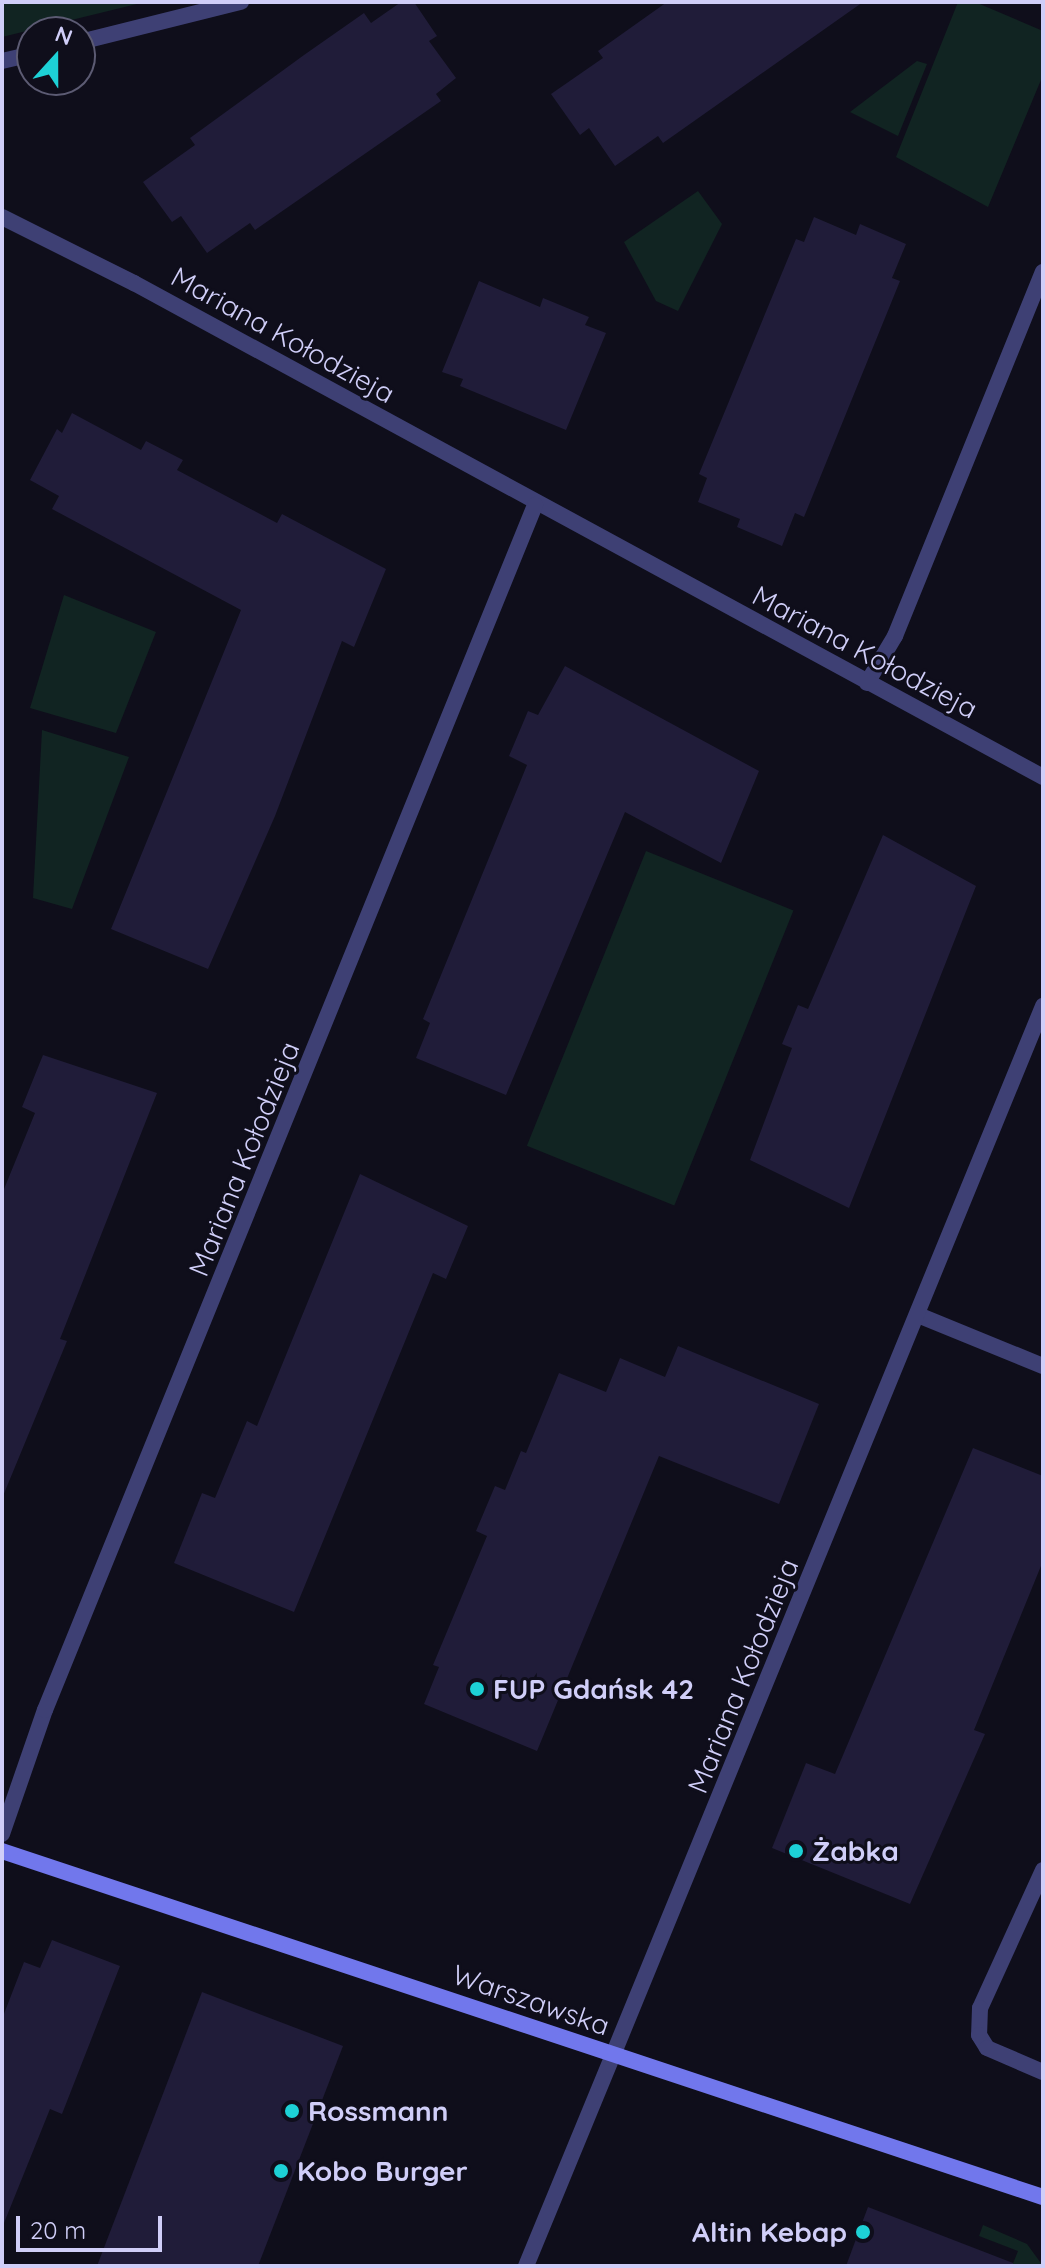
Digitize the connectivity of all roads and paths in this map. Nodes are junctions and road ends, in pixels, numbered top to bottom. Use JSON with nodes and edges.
{"nodes":[{"id":1,"x":241,"y":2,"type":"edge"},
{"id":2,"x":96,"y":38,"type":"edge"},
{"id":3,"x":2,"y":217,"type":"edge"},
{"id":4,"x":1043,"y":272,"type":"edge"},
{"id":5,"x":535,"y":505,"type":"junction"},
{"id":6,"x":867,"y":683,"type":"junction"},
{"id":7,"x":1043,"y":777,"type":"edge"},
{"id":8,"x":1043,"y":1006,"type":"edge"},
{"id":9,"x":918,"y":1315,"type":"junction"},
{"id":10,"x":1043,"y":1366,"type":"edge"},
{"id":11,"x":2,"y":1834,"type":"edge"},
{"id":12,"x":2,"y":1851,"type":"edge"},
{"id":13,"x":1043,"y":1870,"type":"edge"},
{"id":14,"x":613,"y":2055,"type":"junction"},
{"id":15,"x":1043,"y":2072,"type":"edge"},
{"id":16,"x":1043,"y":2197,"type":"edge"},
{"id":17,"x":526,"y":2266,"type":"edge"}],
"edges":[{"from":1,"to":2,"type":"street"},
{"from":3,"to":5,"type":"street","name":"Mariana Kołodzieja"},
{"from":4,"to":6,"type":"street"},
{"from":5,"to":6,"type":"street","name":"Mariana Kołodzieja"},
{"from":5,"to":11,"type":"street","name":"Mariana Kołodzieja"},
{"from":6,"to":7,"type":"street","name":"Mariana Kołodzieja"},
{"from":8,"to":9,"type":"street","name":"Mariana Kołodzieja"},
{"from":9,"to":10,"type":"street"},
{"from":9,"to":14,"type":"street","name":"Mariana Kołodzieja"},
{"from":12,"to":14,"type":"street","name":"Warszawska"},
{"from":13,"to":15,"type":"street"},
{"from":14,"to":16,"type":"street","name":"Warszawska"},
{"from":14,"to":17,"type":"street","name":"Mariana Kołodzieja"}]}
